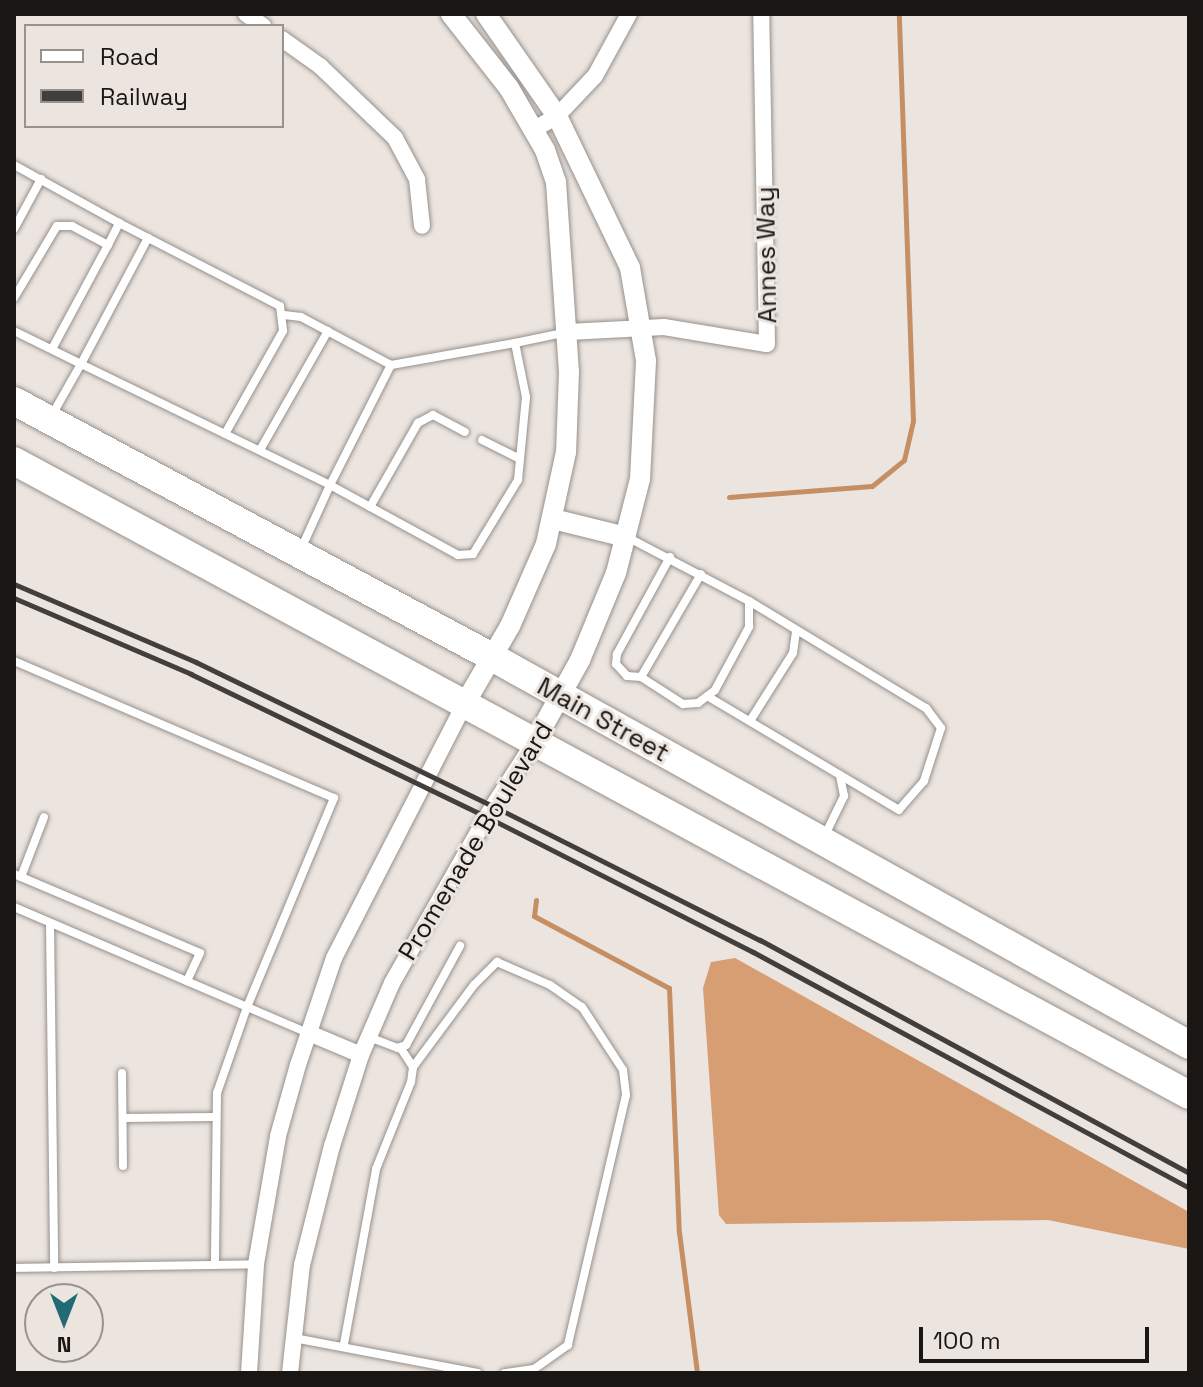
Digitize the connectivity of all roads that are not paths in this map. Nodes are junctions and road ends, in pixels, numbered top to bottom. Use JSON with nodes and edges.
{"nodes":[{"id":1,"x":451,"y":14,"type":"edge"},
{"id":2,"x":486,"y":14,"type":"edge"},
{"id":3,"x":629,"y":14,"type":"edge"},
{"id":4,"x":761,"y":14,"type":"edge"},
{"id":5,"x":284,"y":40,"type":"edge"},
{"id":6,"x":557,"y":116,"type":"junction"},
{"id":7,"x":533,"y":130,"type":"junction"},
{"id":8,"x":14,"y":165,"type":"edge"},
{"id":9,"x":41,"y":179,"type":"junction"},
{"id":10,"x":119,"y":223,"type":"junction"},
{"id":11,"x":422,"y":226,"type":"dead end"},
{"id":12,"x":14,"y":229,"type":"edge"},
{"id":13,"x":148,"y":238,"type":"junction"},
{"id":14,"x":108,"y":245,"type":"junction"},
{"id":15,"x":14,"y":298,"type":"edge"},
{"id":16,"x":284,"y":315,"type":"junction"},
{"id":17,"x":643,"y":327,"type":"junction"},
{"id":18,"x":14,"y":331,"type":"edge"},
{"id":19,"x":328,"y":331,"type":"junction"},
{"id":20,"x":568,"y":332,"type":"junction"},
{"id":21,"x":515,"y":343,"type":"junction"},
{"id":22,"x":52,"y":349,"type":"junction"},
{"id":23,"x":81,"y":364,"type":"junction"},
{"id":24,"x":391,"y":365,"type":"junction"},
{"id":25,"x":14,"y":401,"type":"edge"},
{"id":26,"x":50,"y":420,"type":"junction"},
{"id":27,"x":465,"y":432,"type":"dead end"},
{"id":28,"x":225,"y":434,"type":"junction"},
{"id":29,"x":482,"y":440,"type":"dead end"},
{"id":30,"x":260,"y":450,"type":"junction"},
{"id":31,"x":518,"y":458,"type":"junction"},
{"id":32,"x":14,"y":461,"type":"edge"},
{"id":33,"x":330,"y":485,"type":"junction"},
{"id":34,"x":370,"y":507,"type":"junction"},
{"id":35,"x":553,"y":519,"type":"junction"},
{"id":36,"x":626,"y":537,"type":"junction"},
{"id":37,"x":299,"y":554,"type":"junction"},
{"id":38,"x":670,"y":557,"type":"junction"},
{"id":39,"x":701,"y":574,"type":"junction"},
{"id":40,"x":749,"y":601,"type":"junction"},
{"id":41,"x":796,"y":631,"type":"junction"},
{"id":42,"x":492,"y":657,"type":"junction"},
{"id":43,"x":14,"y":661,"type":"edge"},
{"id":44,"x":641,"y":677,"type":"junction"},
{"id":45,"x":707,"y":696,"type":"junction"},
{"id":46,"x":561,"y":697,"type":"junction"},
{"id":47,"x":464,"y":705,"type":"junction"},
{"id":48,"x":750,"y":721,"type":"junction"},
{"id":49,"x":535,"y":741,"type":"junction"},
{"id":50,"x":840,"y":775,"type":"junction"},
{"id":51,"x":44,"y":817,"type":"dead end"},
{"id":52,"x":821,"y":842,"type":"junction"},
{"id":53,"x":18,"y":875,"type":"edge"},
{"id":54,"x":14,"y":907,"type":"edge"},
{"id":55,"x":50,"y":923,"type":"junction"},
{"id":56,"x":460,"y":946,"type":"dead end"},
{"id":57,"x":187,"y":981,"type":"junction"},
{"id":58,"x":247,"y":1007,"type":"junction"},
{"id":59,"x":309,"y":1033,"type":"junction"},
{"id":60,"x":369,"y":1037,"type":"junction"},
{"id":61,"x":1189,"y":1045,"type":"edge"},
{"id":62,"x":400,"y":1047,"type":"junction"},
{"id":63,"x":361,"y":1055,"type":"junction"},
{"id":64,"x":413,"y":1067,"type":"junction"},
{"id":65,"x":122,"y":1073,"type":"dead end"},
{"id":66,"x":1189,"y":1095,"type":"edge"},
{"id":67,"x":213,"y":1117,"type":"junction"},
{"id":68,"x":123,"y":1118,"type":"junction"},
{"id":69,"x":123,"y":1166,"type":"dead end"},
{"id":70,"x":256,"y":1264,"type":"junction"},
{"id":71,"x":215,"y":1265,"type":"junction"},
{"id":72,"x":14,"y":1268,"type":"edge"},
{"id":73,"x":54,"y":1268,"type":"junction"},
{"id":74,"x":293,"y":1338,"type":"junction"},
{"id":75,"x":344,"y":1344,"type":"junction"},
{"id":76,"x":249,"y":1373,"type":"edge"},
{"id":77,"x":290,"y":1373,"type":"edge"},
{"id":78,"x":478,"y":1373,"type":"edge"},
{"id":79,"x":504,"y":1373,"type":"edge"}],
"edges":[{"from":1,"to":7,"type":"street"},
{"from":2,"to":6,"type":"street","name":"Promenade Boulevard"},
{"from":3,"to":6,"type":"street"},
{"from":4,"to":17,"type":"street","name":"Annes Way"},
{"from":5,"to":11,"type":"street"},
{"from":6,"to":7,"type":"street"},
{"from":6,"to":17,"type":"street","name":"Promenade Boulevard"},
{"from":7,"to":20,"type":"street"},
{"from":8,"to":9,"type":"lane"},
{"from":9,"to":10,"type":"lane"},
{"from":9,"to":12,"type":"lane"},
{"from":10,"to":13,"type":"lane"},
{"from":10,"to":14,"type":"lane"},
{"from":13,"to":16,"type":"lane"},
{"from":13,"to":23,"type":"lane"},
{"from":14,"to":15,"type":"lane"},
{"from":14,"to":22,"type":"lane"},
{"from":16,"to":19,"type":"lane"},
{"from":16,"to":28,"type":"lane"},
{"from":17,"to":20,"type":"street","name":"Annes Way"},
{"from":17,"to":36,"type":"street","name":"Promenade Boulevard"},
{"from":18,"to":22,"type":"lane"},
{"from":19,"to":24,"type":"lane"},
{"from":19,"to":30,"type":"lane"},
{"from":20,"to":21,"type":"lane"},
{"from":20,"to":35,"type":"street"},
{"from":21,"to":24,"type":"lane"},
{"from":21,"to":31,"type":"lane"},
{"from":22,"to":23,"type":"lane"},
{"from":23,"to":26,"type":"lane"},
{"from":23,"to":28,"type":"lane"},
{"from":24,"to":33,"type":"lane"},
{"from":25,"to":26,"type":"highway","name":"Main Street"},
{"from":26,"to":37,"type":"highway","name":"Main Street"},
{"from":27,"to":34,"type":"lane"},
{"from":28,"to":30,"type":"lane"},
{"from":29,"to":31,"type":"lane"},
{"from":30,"to":33,"type":"lane"},
{"from":31,"to":34,"type":"lane"},
{"from":32,"to":47,"type":"highway","name":"Main Street"},
{"from":33,"to":34,"type":"lane"},
{"from":33,"to":37,"type":"lane"},
{"from":35,"to":36,"type":"street"},
{"from":35,"to":42,"type":"street"},
{"from":36,"to":38,"type":"lane"},
{"from":36,"to":46,"type":"street","name":"Promenade Boulevard"},
{"from":37,"to":42,"type":"highway","name":"Main Street"},
{"from":38,"to":39,"type":"lane"},
{"from":38,"to":44,"type":"lane"},
{"from":39,"to":40,"type":"lane"},
{"from":39,"to":44,"type":"lane"},
{"from":40,"to":41,"type":"lane"},
{"from":40,"to":45,"type":"lane"},
{"from":41,"to":48,"type":"lane"},
{"from":41,"to":50,"type":"lane"},
{"from":42,"to":46,"type":"highway","name":"Main Street"},
{"from":42,"to":47,"type":"street"},
{"from":43,"to":58,"type":"lane"},
{"from":44,"to":45,"type":"lane"},
{"from":45,"to":48,"type":"lane"},
{"from":46,"to":49,"type":"street","name":"Promenade Boulevard"},
{"from":46,"to":52,"type":"highway","name":"Main Street"},
{"from":47,"to":49,"type":"highway","name":"Main Street"},
{"from":47,"to":59,"type":"street"},
{"from":48,"to":50,"type":"lane"},
{"from":49,"to":60,"type":"street","name":"Promenade Boulevard"},
{"from":49,"to":66,"type":"highway","name":"Main Street"},
{"from":50,"to":52,"type":"lane"},
{"from":51,"to":53,"type":"lane"},
{"from":52,"to":61,"type":"highway","name":"Main Street"},
{"from":53,"to":57,"type":"lane"},
{"from":54,"to":55,"type":"lane"},
{"from":55,"to":57,"type":"lane"},
{"from":55,"to":73,"type":"lane"},
{"from":56,"to":62,"type":"lane"},
{"from":57,"to":58,"type":"lane"},
{"from":58,"to":59,"type":"lane"},
{"from":58,"to":67,"type":"lane"},
{"from":59,"to":63,"type":"street"},
{"from":59,"to":70,"type":"street"},
{"from":60,"to":62,"type":"lane"},
{"from":60,"to":63,"type":"street","name":"Promenade Boulevard"},
{"from":62,"to":64,"type":"lane"},
{"from":63,"to":74,"type":"street","name":"Promenade Boulevard"},
{"from":64,"to":75,"type":"lane"},
{"from":64,"to":79,"type":"lane"},
{"from":65,"to":68,"type":"lane"},
{"from":67,"to":68,"type":"lane"},
{"from":67,"to":71,"type":"lane"},
{"from":68,"to":69,"type":"lane"},
{"from":70,"to":71,"type":"lane"},
{"from":70,"to":76,"type":"street"},
{"from":71,"to":73,"type":"lane"},
{"from":72,"to":73,"type":"lane"},
{"from":74,"to":75,"type":"lane"},
{"from":74,"to":77,"type":"street","name":"Promenade Boulevard"},
{"from":75,"to":78,"type":"lane"}]}
